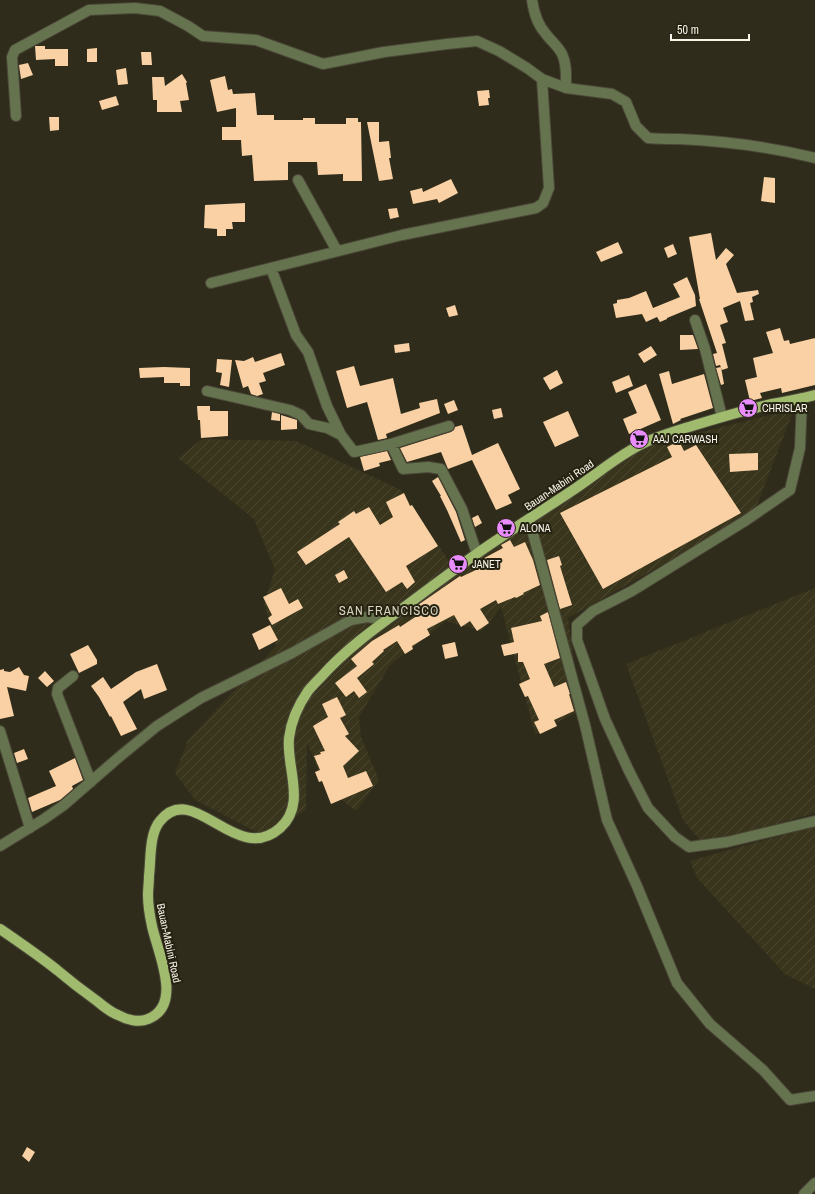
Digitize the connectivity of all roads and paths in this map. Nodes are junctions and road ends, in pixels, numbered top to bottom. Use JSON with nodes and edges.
{"nodes":[{"id":1,"x":532,"y":0,"type":"edge"},
{"id":2,"x":542,"y":79,"type":"junction"},
{"id":3,"x":566,"y":88,"type":"junction"},
{"id":4,"x":16,"y":116,"type":"dead end"},
{"id":5,"x":815,"y":158,"type":"edge"},
{"id":6,"x":298,"y":180,"type":"dead end"},
{"id":7,"x":337,"y":251,"type":"junction"},
{"id":8,"x":271,"y":268,"type":"junction"},
{"id":9,"x":211,"y":283,"type":"dead end"},
{"id":10,"x":695,"y":320,"type":"dead end"},
{"id":11,"x":207,"y":391,"type":"dead end"},
{"id":12,"x":815,"y":395,"type":"edge"},
{"id":13,"x":802,"y":398,"type":"junction"},
{"id":14,"x":722,"y":417,"type":"junction"},
{"id":15,"x":449,"y":426,"type":"dead end"},
{"id":16,"x":341,"y":435,"type":"junction"},
{"id":17,"x":391,"y":444,"type":"junction"},
{"id":18,"x":529,"y":519,"type":"junction"},
{"id":19,"x":477,"y":554,"type":"junction"},
{"id":20,"x":386,"y":620,"type":"junction"},
{"id":21,"x":73,"y":676,"type":"dead end"},
{"id":22,"x":0,"y":731,"type":"edge"},
{"id":23,"x":91,"y":782,"type":"junction"},
{"id":24,"x":815,"y":821,"type":"edge"},
{"id":25,"x":30,"y":828,"type":"junction"},
{"id":26,"x":0,"y":846,"type":"edge"},
{"id":27,"x":0,"y":929,"type":"edge"},
{"id":28,"x":815,"y":1096,"type":"edge"},
{"id":29,"x":815,"y":1183,"type":"edge"},
{"id":30,"x":804,"y":1194,"type":"edge"}],
"edges":[{"from":1,"to":3,"type":"street"},
{"from":2,"to":3,"type":"street"},
{"from":2,"to":4,"type":"street"},
{"from":2,"to":7,"type":"street"},
{"from":3,"to":5,"type":"street"},
{"from":6,"to":7,"type":"street"},
{"from":7,"to":8,"type":"street"},
{"from":8,"to":9,"type":"street"},
{"from":8,"to":16,"type":"street"},
{"from":10,"to":14,"type":"street"},
{"from":11,"to":16,"type":"street"},
{"from":12,"to":13,"type":"main road","name":"Bauan-Mabini Road"},
{"from":13,"to":14,"type":"main road","name":"Bauan-Mabini Road"},
{"from":13,"to":24,"type":"street"},
{"from":14,"to":18,"type":"main road","name":"Bauan-Mabini Road"},
{"from":15,"to":17,"type":"street"},
{"from":16,"to":17,"type":"street"},
{"from":17,"to":19,"type":"street"},
{"from":18,"to":19,"type":"main road","name":"Bauan-Mabini Road"},
{"from":18,"to":28,"type":"street"},
{"from":19,"to":20,"type":"main road","name":"Bauan-Mabini Road"},
{"from":20,"to":23,"type":"street"},
{"from":20,"to":27,"type":"main road","name":"Bauan-Mabini Road"},
{"from":21,"to":23,"type":"street"},
{"from":22,"to":25,"type":"street"},
{"from":23,"to":25,"type":"street"},
{"from":25,"to":26,"type":"street"},
{"from":29,"to":30,"type":"street"}]}
